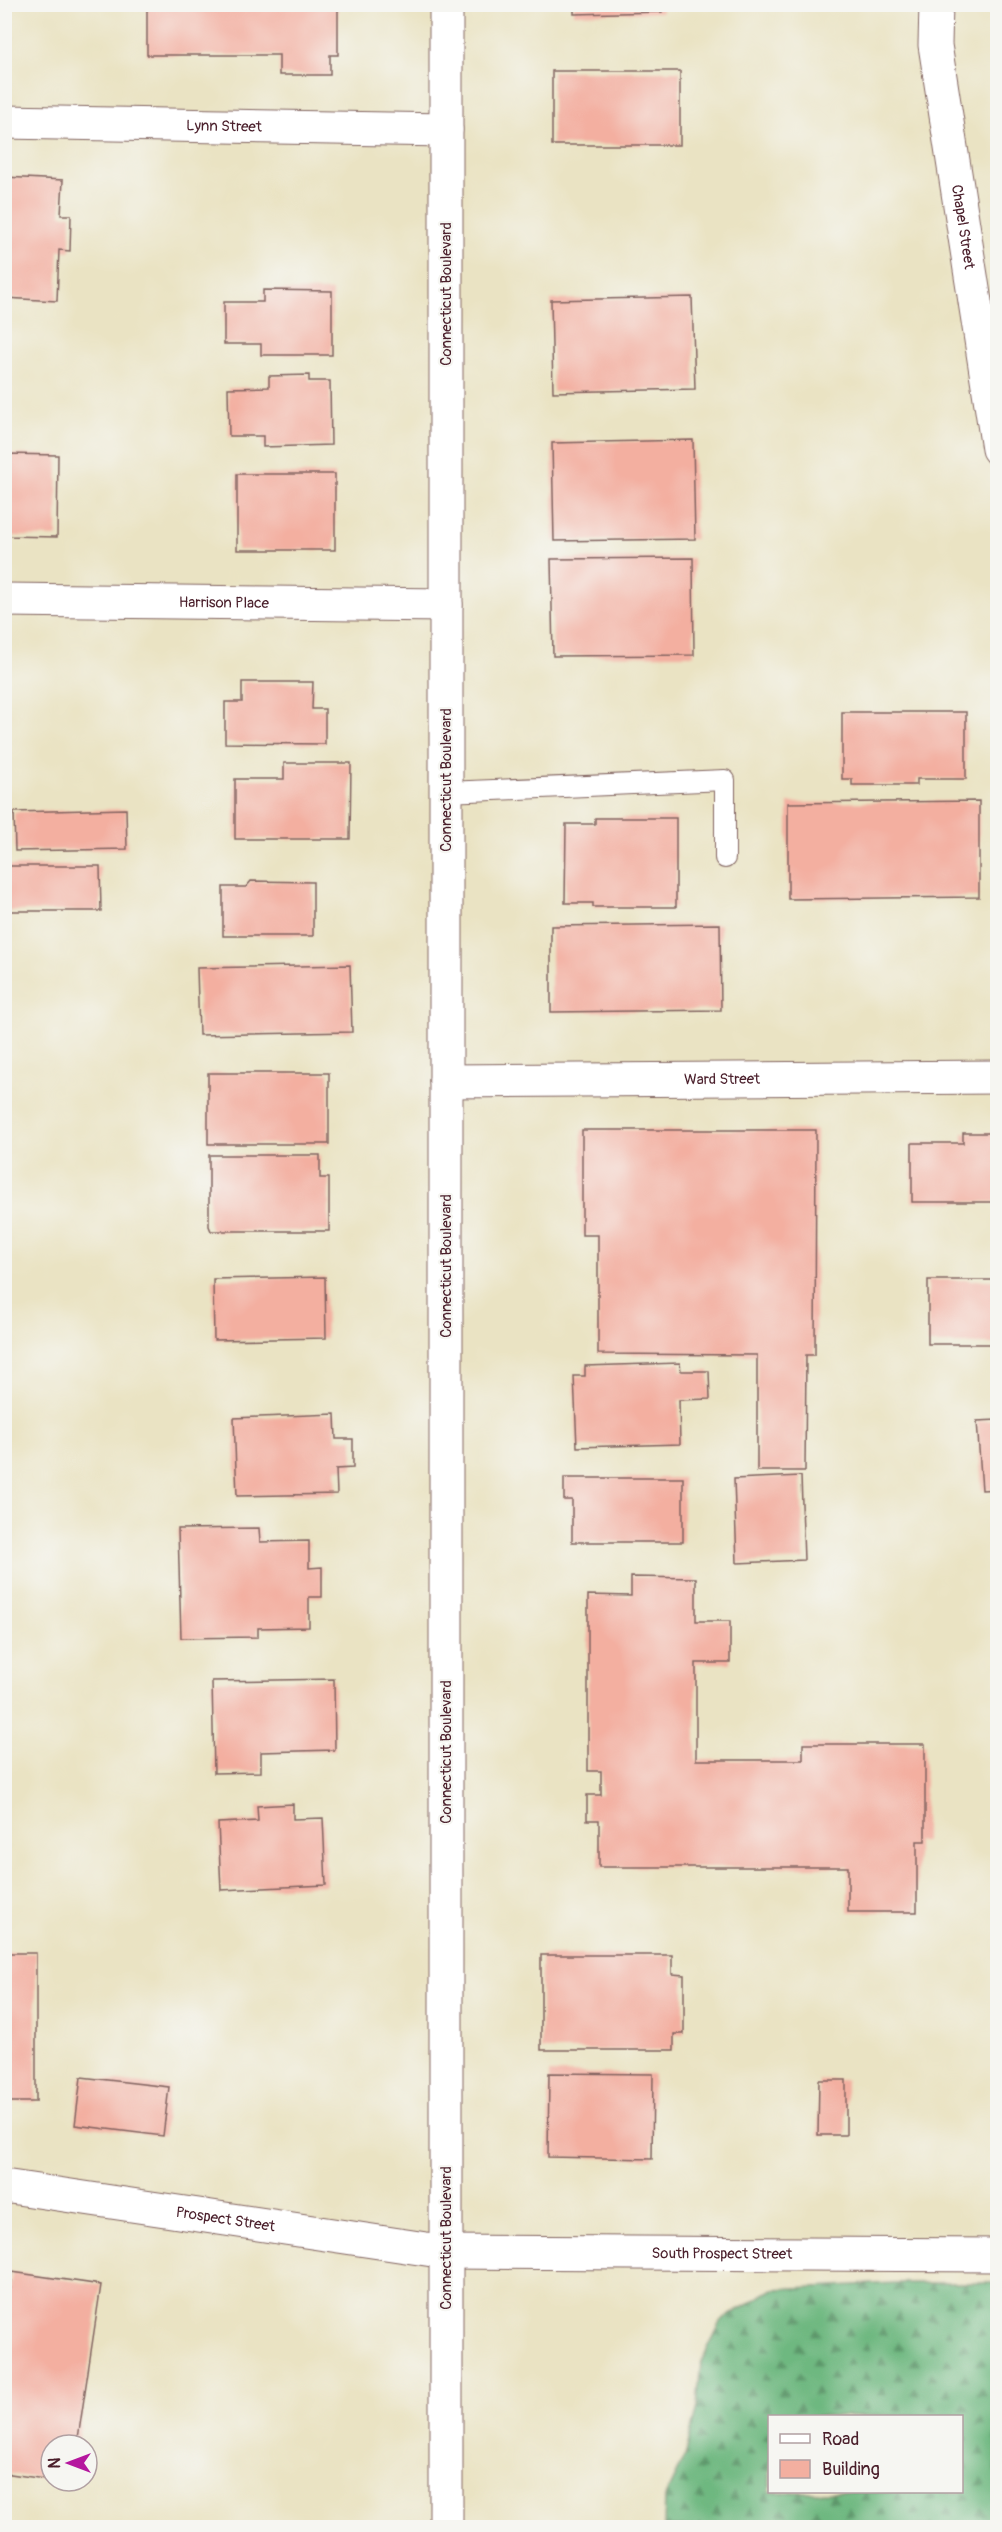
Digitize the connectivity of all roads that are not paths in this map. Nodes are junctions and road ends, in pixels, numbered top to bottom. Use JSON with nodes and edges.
{"nodes":[{"id":1,"x":446,"y":4,"type":"edge"},
{"id":2,"x":936,"y":4,"type":"edge"},
{"id":3,"x":4,"y":122,"type":"edge"},
{"id":4,"x":446,"y":130,"type":"junction"},
{"id":5,"x":998,"y":449,"type":"edge"},
{"id":6,"x":4,"y":600,"type":"edge"},
{"id":7,"x":446,"y":605,"type":"junction"},
{"id":8,"x":446,"y":792,"type":"junction"},
{"id":9,"x":725,"y":858,"type":"dead end"},
{"id":10,"x":998,"y":1077,"type":"edge"},
{"id":11,"x":446,"y":1081,"type":"junction"},
{"id":12,"x":4,"y":2186,"type":"edge"},
{"id":13,"x":446,"y":2252,"type":"junction"},
{"id":14,"x":998,"y":2255,"type":"edge"},
{"id":15,"x":446,"y":2528,"type":"edge"}],
"edges":[{"from":1,"to":4,"type":"main road","name":"Connecticut Boulevard"},
{"from":2,"to":5,"type":"main road","name":"Chapel Street"},
{"from":3,"to":4,"type":"main road","name":"Lynn Street"},
{"from":4,"to":7,"type":"main road","name":"Connecticut Boulevard"},
{"from":6,"to":7,"type":"main road","name":"Harrison Place"},
{"from":7,"to":8,"type":"main road","name":"Connecticut Boulevard"},
{"from":8,"to":9,"type":"lane"},
{"from":8,"to":11,"type":"main road","name":"Connecticut Boulevard"},
{"from":10,"to":11,"type":"main road","name":"Ward Street"},
{"from":11,"to":13,"type":"main road","name":"Connecticut Boulevard"},
{"from":12,"to":13,"type":"main road","name":"Prospect Street"},
{"from":13,"to":14,"type":"main road","name":"South Prospect Street"},
{"from":13,"to":15,"type":"main road","name":"Connecticut Boulevard"}]}
